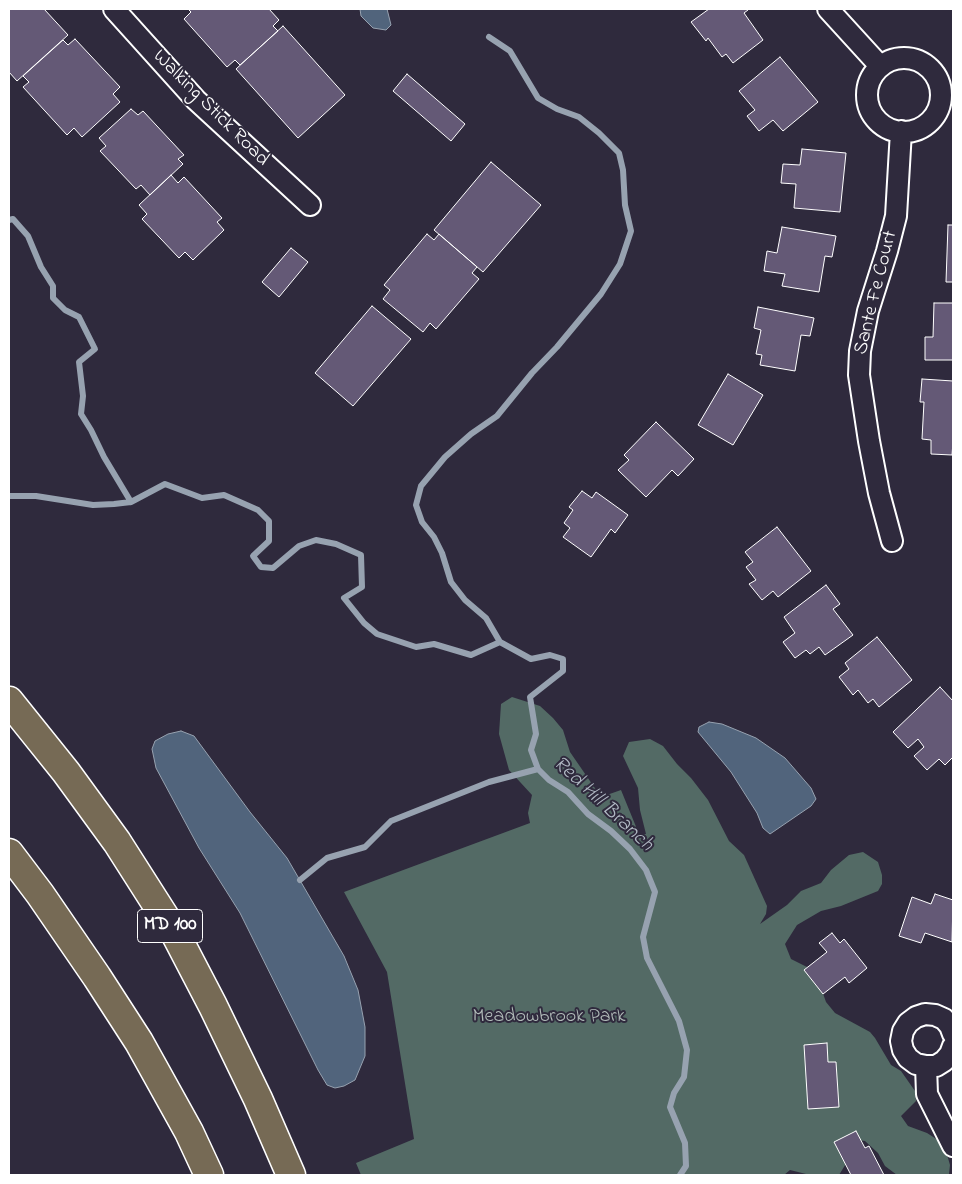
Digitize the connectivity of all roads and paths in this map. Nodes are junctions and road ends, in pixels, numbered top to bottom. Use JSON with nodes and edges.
{"nodes":[{"id":1,"x":114,"y":9,"type":"edge"},
{"id":2,"x":828,"y":9,"type":"edge"},
{"id":3,"x":880,"y":66,"type":"junction"},
{"id":4,"x":947,"y":95,"type":"edge"},
{"id":5,"x":901,"y":131,"type":"junction"},
{"id":6,"x":310,"y":205,"type":"dead end"},
{"id":7,"x":892,"y":541,"type":"dead end"},
{"id":8,"x":9,"y":700,"type":"edge"},
{"id":9,"x":9,"y":852,"type":"edge"},
{"id":10,"x":953,"y":1034,"type":"edge"},
{"id":11,"x":953,"y":1046,"type":"edge"},
{"id":12,"x":926,"y":1066,"type":"junction"},
{"id":13,"x":953,"y":1146,"type":"edge"},
{"id":14,"x":209,"y":1175,"type":"edge"},
{"id":15,"x":291,"y":1175,"type":"edge"}],
"edges":[{"from":1,"to":6,"type":"street","name":"Walking Stick Road"},
{"from":2,"to":3,"type":"street"},
{"from":3,"to":4,"type":"street"},
{"from":3,"to":5,"type":"street"},
{"from":4,"to":5,"type":"street"},
{"from":5,"to":7,"type":"street","name":"Sante Fe Court"},
{"from":8,"to":15,"type":"highway","number":"MD 100"},
{"from":9,"to":14,"type":"highway"},
{"from":10,"to":12,"type":"street"},
{"from":11,"to":12,"type":"street"},
{"from":12,"to":13,"type":"street"}]}
